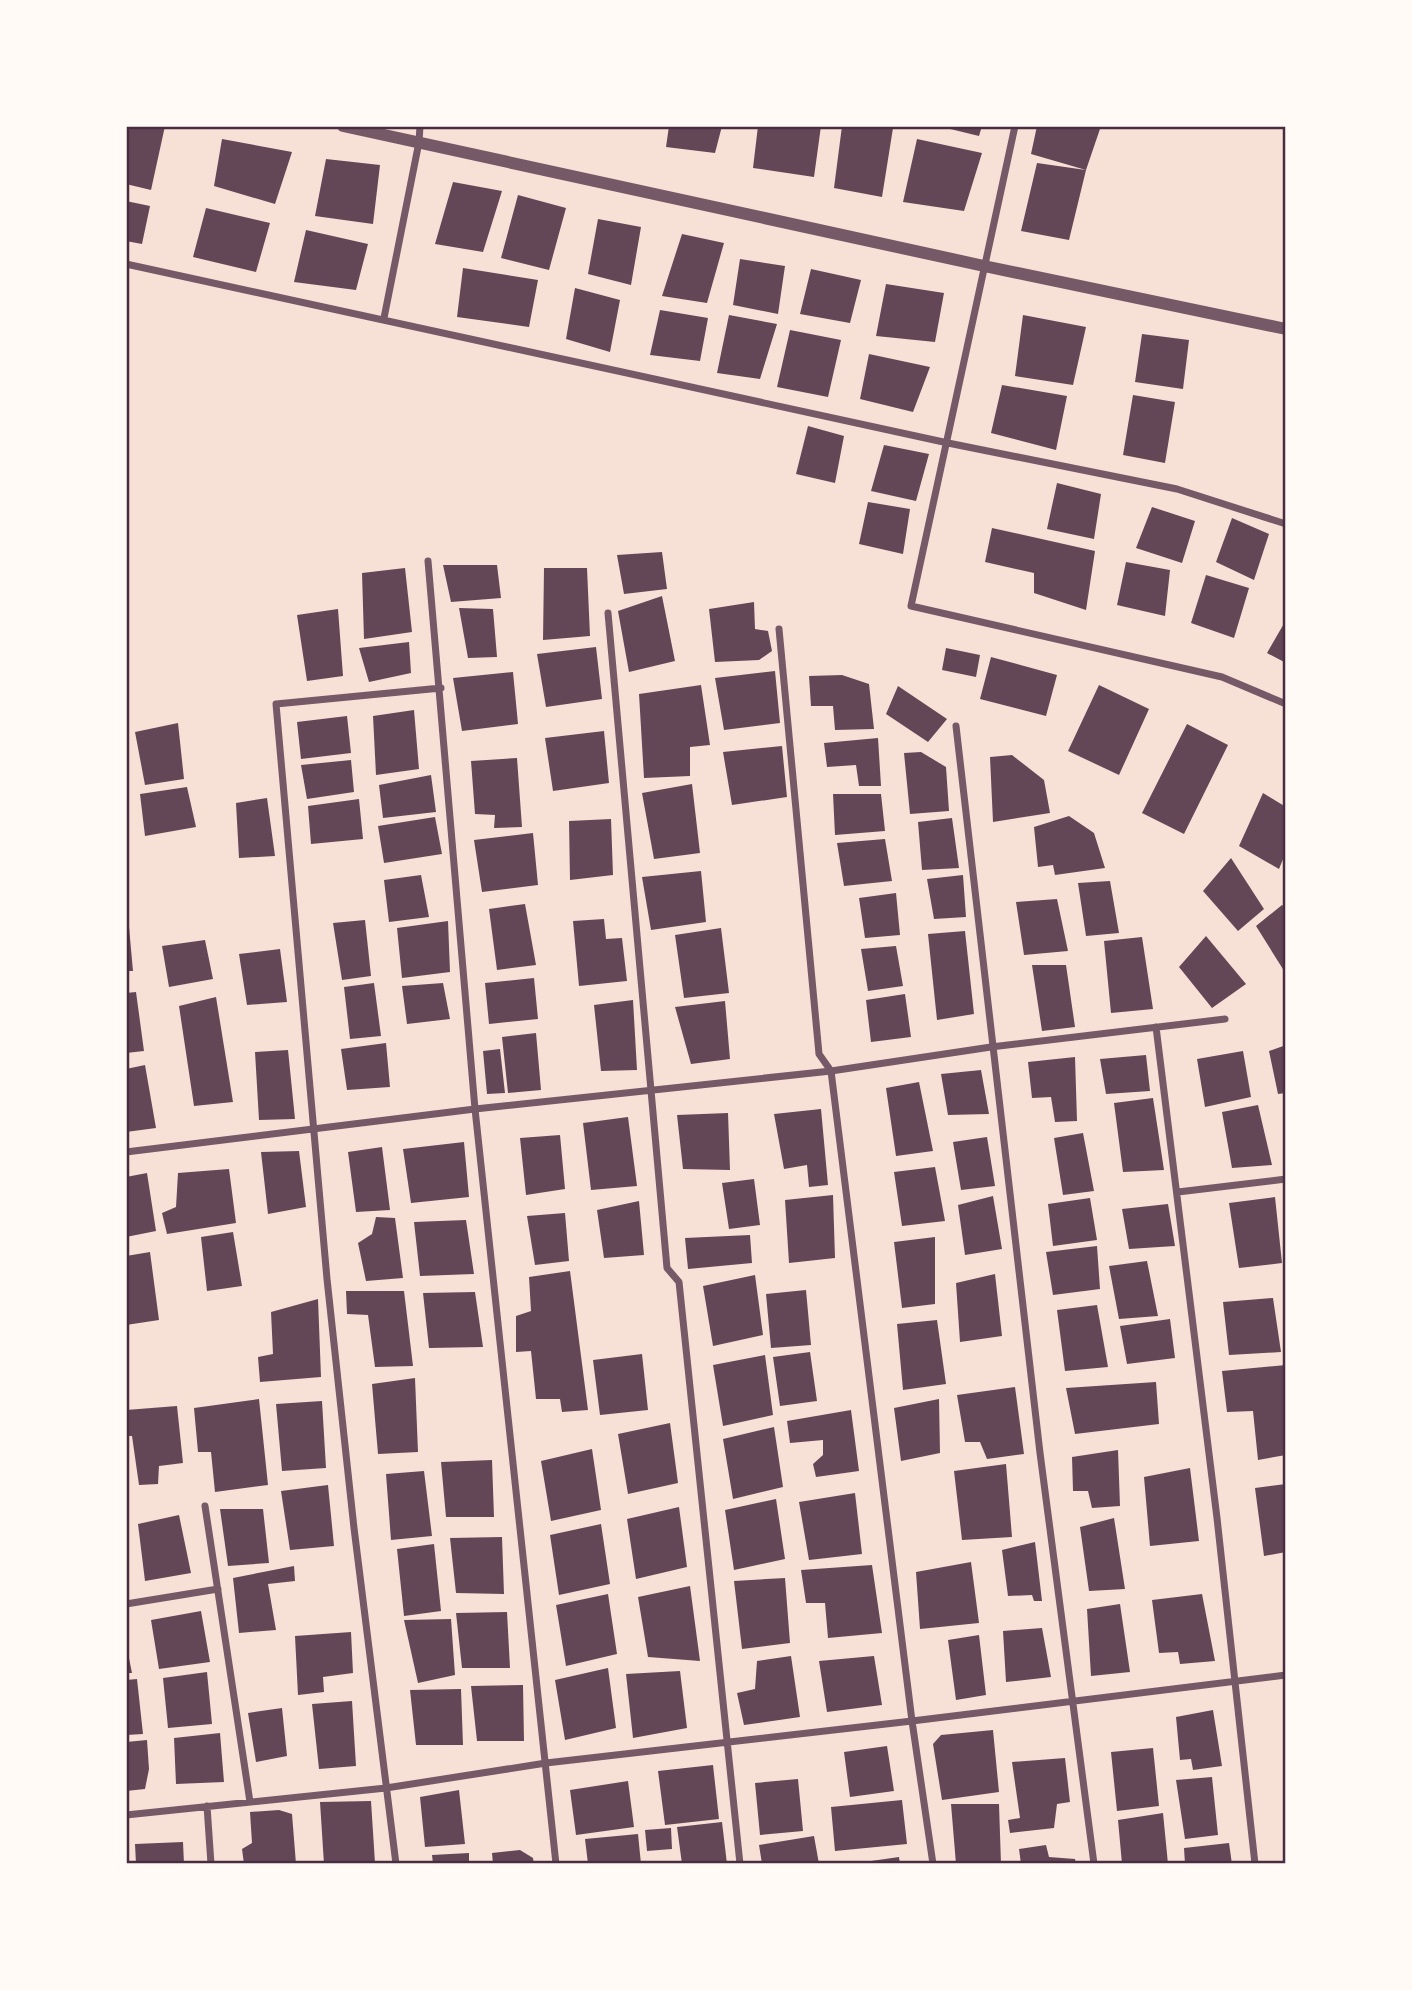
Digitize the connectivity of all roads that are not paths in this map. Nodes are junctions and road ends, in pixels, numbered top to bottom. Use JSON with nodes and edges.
{"nodes":[{"id":1,"x":343,"y":126,"type":"edge"},
{"id":2,"x":419,"y":126,"type":"edge"},
{"id":3,"x":1015,"y":126,"type":"edge"},
{"id":4,"x":419,"y":142,"type":"junction"},
{"id":5,"x":126,"y":264,"type":"edge"},
{"id":6,"x":984,"y":266,"type":"junction"},
{"id":7,"x":384,"y":318,"type":"junction"},
{"id":8,"x":1286,"y":329,"type":"edge"},
{"id":9,"x":948,"y":443,"type":"junction"},
{"id":10,"x":1286,"y":524,"type":"edge"},
{"id":11,"x":428,"y":561,"type":"dead end"},
{"id":12,"x":608,"y":614,"type":"dead end"},
{"id":13,"x":779,"y":629,"type":"dead end"},
{"id":14,"x":441,"y":688,"type":"junction"},
{"id":15,"x":1286,"y":704,"type":"edge"},
{"id":16,"x":956,"y":726,"type":"dead end"},
{"id":17,"x":1226,"y":1019,"type":"dead end"},
{"id":18,"x":1156,"y":1027,"type":"junction"},
{"id":19,"x":992,"y":1047,"type":"junction"},
{"id":20,"x":831,"y":1071,"type":"junction"},
{"id":21,"x":651,"y":1091,"type":"junction"},
{"id":22,"x":475,"y":1109,"type":"junction"},
{"id":23,"x":312,"y":1129,"type":"junction"},
{"id":24,"x":126,"y":1152,"type":"edge"},
{"id":25,"x":1286,"y":1180,"type":"edge"},
{"id":26,"x":1178,"y":1192,"type":"junction"},
{"id":27,"x":205,"y":1506,"type":"dead end"},
{"id":28,"x":218,"y":1589,"type":"junction"},
{"id":29,"x":126,"y":1604,"type":"edge"},
{"id":30,"x":1286,"y":1675,"type":"edge"},
{"id":31,"x":1236,"y":1682,"type":"junction"},
{"id":32,"x":1073,"y":1702,"type":"junction"},
{"id":33,"x":912,"y":1721,"type":"junction"},
{"id":34,"x":727,"y":1741,"type":"junction"},
{"id":35,"x":546,"y":1763,"type":"junction"},
{"id":36,"x":386,"y":1788,"type":"junction"},
{"id":37,"x":250,"y":1802,"type":"junction"},
{"id":38,"x":207,"y":1807,"type":"junction"},
{"id":39,"x":126,"y":1815,"type":"edge"},
{"id":40,"x":211,"y":1864,"type":"edge"},
{"id":41,"x":396,"y":1864,"type":"edge"},
{"id":42,"x":556,"y":1864,"type":"edge"},
{"id":43,"x":740,"y":1864,"type":"edge"},
{"id":44,"x":933,"y":1864,"type":"edge"},
{"id":45,"x":1094,"y":1864,"type":"edge"},
{"id":46,"x":1255,"y":1864,"type":"edge"}],
"edges":[{"from":1,"to":4,"type":"street"},
{"from":2,"to":4,"type":"street"},
{"from":3,"to":6,"type":"street"},
{"from":4,"to":6,"type":"street"},
{"from":4,"to":7,"type":"street"},
{"from":5,"to":7,"type":"street"},
{"from":6,"to":8,"type":"street"},
{"from":6,"to":9,"type":"street"},
{"from":7,"to":9,"type":"street"},
{"from":9,"to":10,"type":"street"},
{"from":9,"to":15,"type":"street"},
{"from":11,"to":14,"type":"street"},
{"from":12,"to":21,"type":"street"},
{"from":13,"to":20,"type":"street"},
{"from":14,"to":22,"type":"street"},
{"from":14,"to":23,"type":"street"},
{"from":16,"to":19,"type":"street"},
{"from":17,"to":18,"type":"street"},
{"from":18,"to":19,"type":"street"},
{"from":18,"to":26,"type":"street"},
{"from":19,"to":20,"type":"street"},
{"from":19,"to":32,"type":"street"},
{"from":20,"to":21,"type":"street"},
{"from":20,"to":33,"type":"street"},
{"from":21,"to":22,"type":"street"},
{"from":21,"to":34,"type":"street"},
{"from":22,"to":23,"type":"street"},
{"from":22,"to":35,"type":"street"},
{"from":23,"to":24,"type":"street"},
{"from":23,"to":36,"type":"street"},
{"from":25,"to":26,"type":"street"},
{"from":26,"to":31,"type":"street"},
{"from":27,"to":28,"type":"street"},
{"from":28,"to":29,"type":"street"},
{"from":28,"to":37,"type":"street"},
{"from":30,"to":31,"type":"street"},
{"from":31,"to":32,"type":"street"},
{"from":31,"to":46,"type":"street"},
{"from":32,"to":33,"type":"street"},
{"from":32,"to":45,"type":"street"},
{"from":33,"to":34,"type":"street"},
{"from":33,"to":44,"type":"street"},
{"from":34,"to":35,"type":"street"},
{"from":34,"to":43,"type":"street"},
{"from":35,"to":36,"type":"street"},
{"from":35,"to":42,"type":"street"},
{"from":36,"to":37,"type":"street"},
{"from":36,"to":41,"type":"street"},
{"from":37,"to":38,"type":"street"},
{"from":38,"to":39,"type":"street"},
{"from":38,"to":40,"type":"street"}]}
